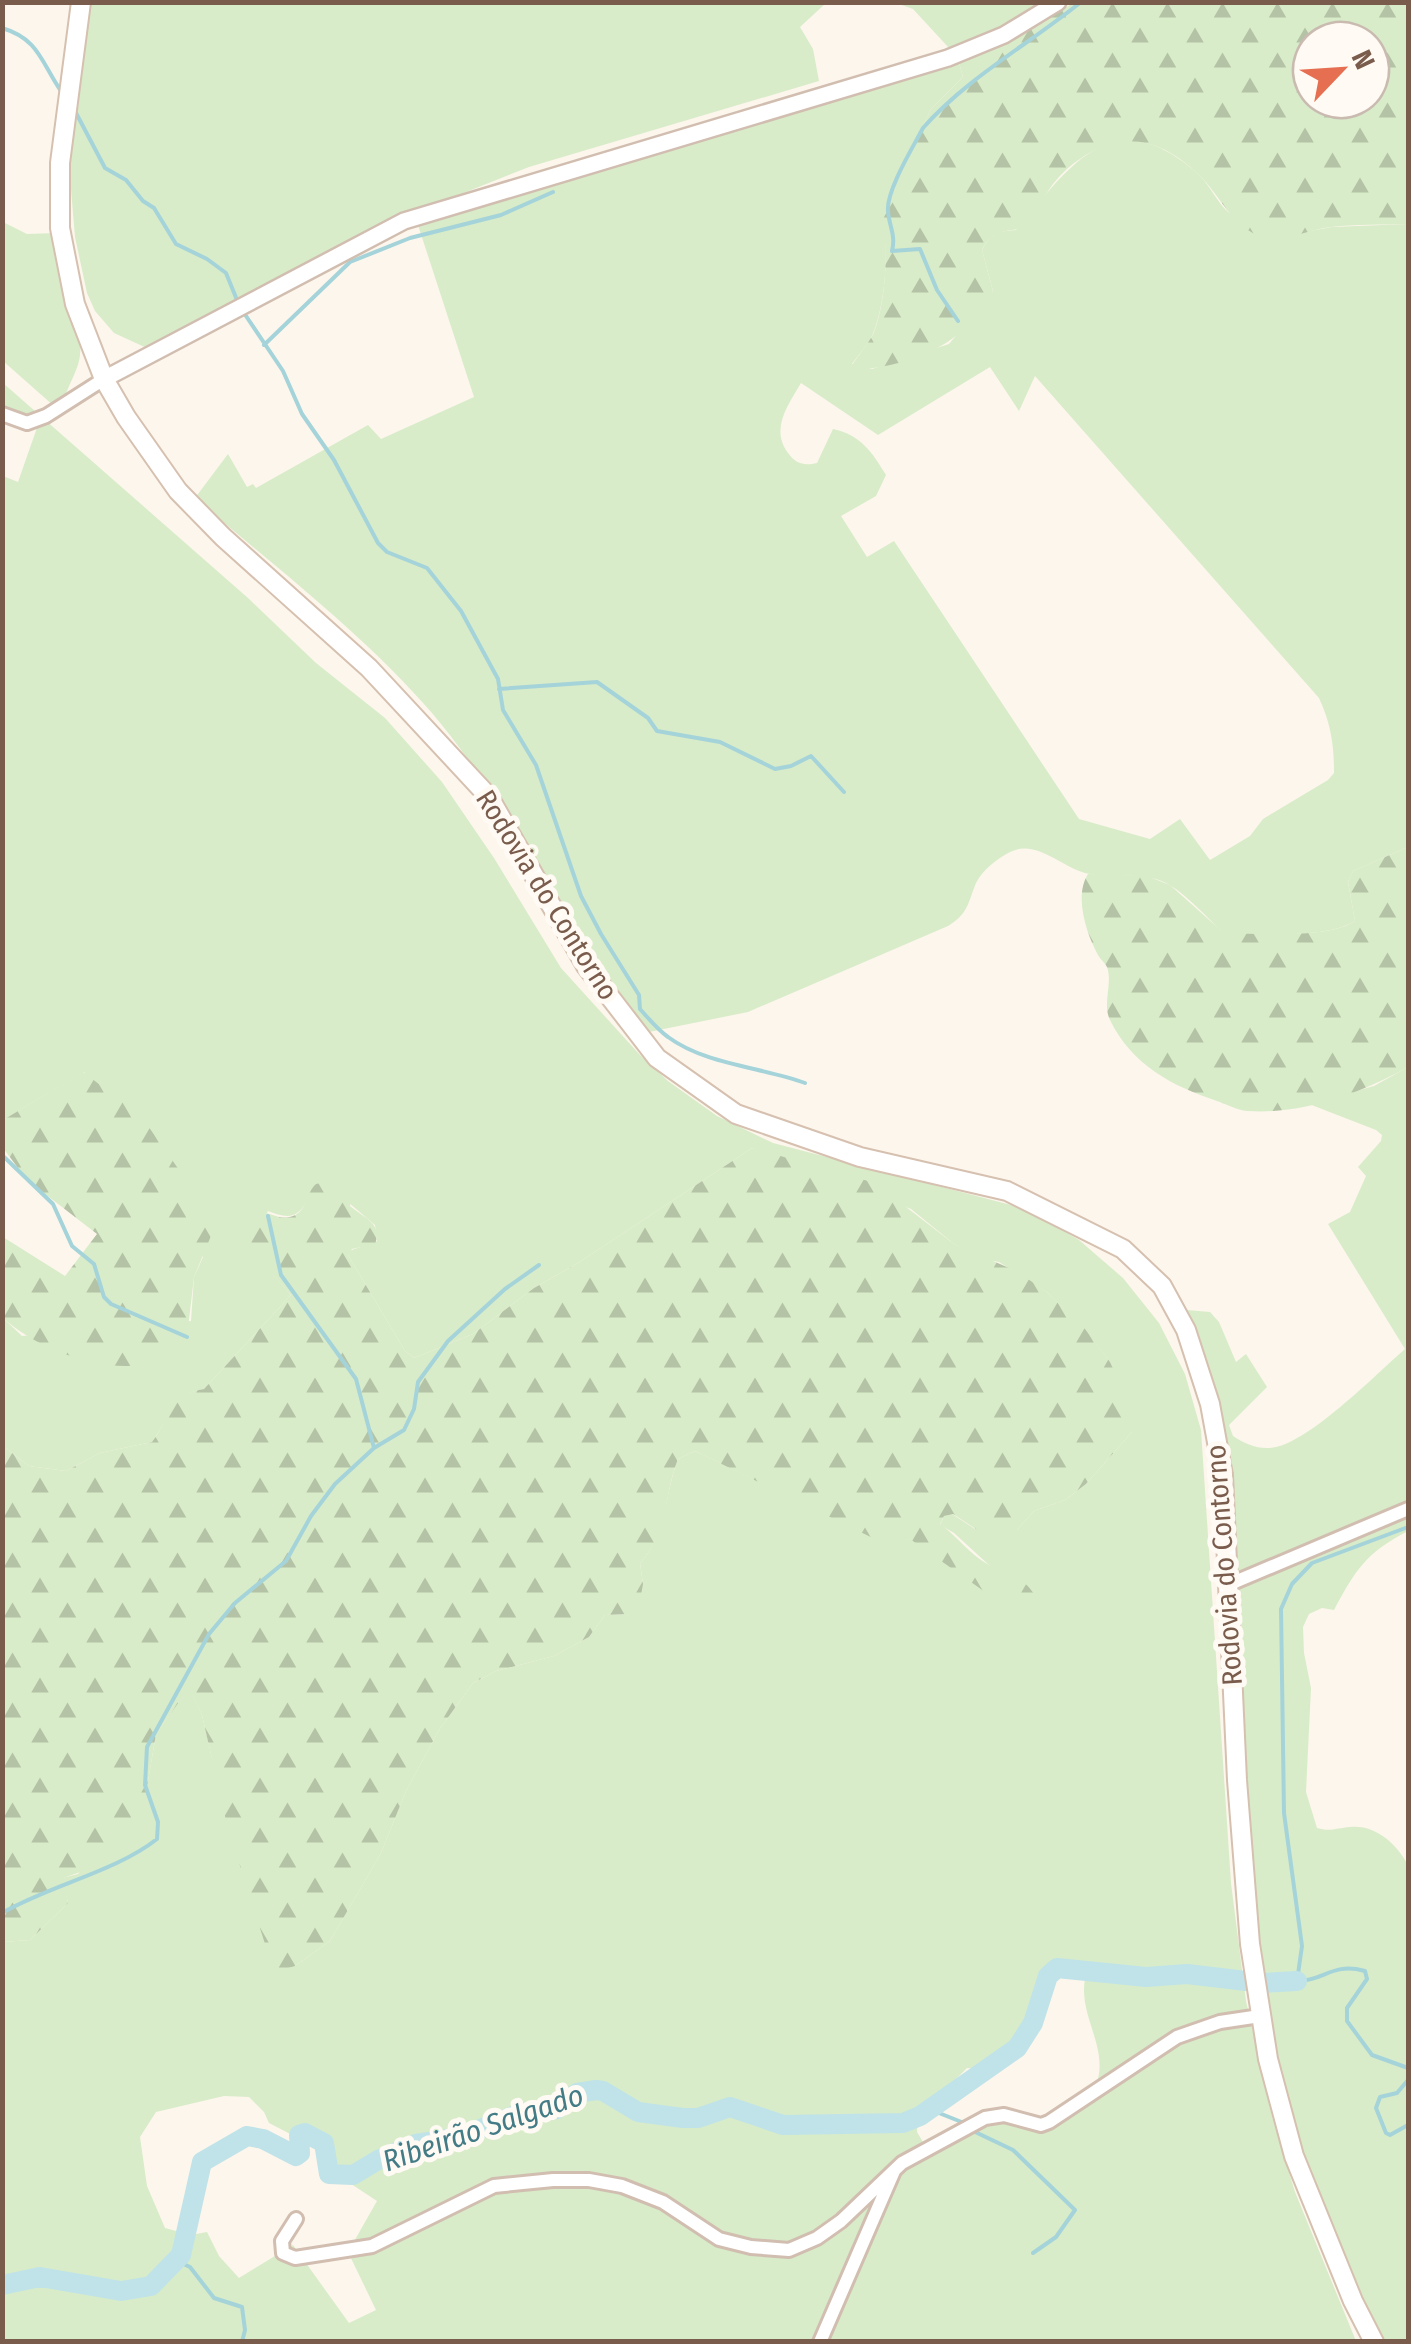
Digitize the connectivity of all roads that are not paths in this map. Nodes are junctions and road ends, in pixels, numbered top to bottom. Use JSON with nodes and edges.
{"nodes":[{"id":1,"x":81,"y":2,"type":"edge"},
{"id":2,"x":1058,"y":2,"type":"edge"},
{"id":3,"x":104,"y":378,"type":"junction"},
{"id":4,"x":2,"y":414,"type":"edge"},
{"id":5,"x":1408,"y":1509,"type":"edge"},
{"id":6,"x":1230,"y":1584,"type":"junction"},
{"id":7,"x":1260,"y":2016,"type":"junction"},
{"id":8,"x":895,"y":2169,"type":"junction"},
{"id":9,"x":296,"y":2220,"type":"dead end"},
{"id":10,"x":820,"y":2342,"type":"edge"},
{"id":11,"x":1374,"y":2342,"type":"edge"}],
"edges":[{"from":1,"to":3,"type":"main road","name":"Rodovia do Contorno"},
{"from":2,"to":3,"type":"street"},
{"from":3,"to":4,"type":"street"},
{"from":3,"to":6,"type":"main road","name":"Rodovia do Contorno"},
{"from":5,"to":6,"type":"street"},
{"from":6,"to":7,"type":"main road","name":"Rodovia do Contorno"},
{"from":7,"to":8,"type":"street"},
{"from":7,"to":11,"type":"main road","name":"Rodovia do Contorno"},
{"from":8,"to":9,"type":"street"},
{"from":8,"to":10,"type":"street"}]}
